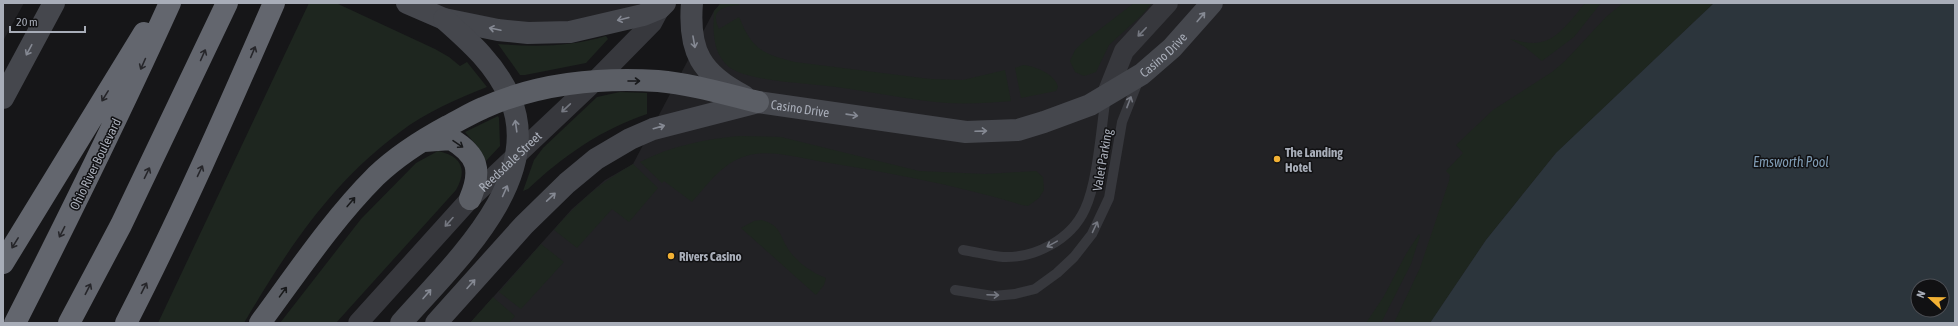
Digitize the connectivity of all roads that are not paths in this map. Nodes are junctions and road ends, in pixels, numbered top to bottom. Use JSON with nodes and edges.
{"nodes":[{"id":1,"x":54,"y":3,"type":"edge"},
{"id":2,"x":162,"y":3,"type":"edge"},
{"id":3,"x":170,"y":3,"type":"edge"},
{"id":4,"x":227,"y":3,"type":"edge"},
{"id":5,"x":274,"y":3,"type":"edge"},
{"id":6,"x":407,"y":3,"type":"edge"},
{"id":7,"x":692,"y":3,"type":"edge"},
{"id":8,"x":1168,"y":3,"type":"edge"},
{"id":9,"x":1212,"y":3,"type":"edge"},
{"id":10,"x":663,"y":5,"type":"edge"},
{"id":11,"x":444,"y":19,"type":"junction"},
{"id":12,"x":1142,"y":74,"type":"junction"},
{"id":13,"x":594,"y":81,"type":"junction"},
{"id":14,"x":1106,"y":96,"type":"junction"},
{"id":15,"x":3,"y":98,"type":"edge"},
{"id":16,"x":510,"y":98,"type":"junction"},
{"id":17,"x":758,"y":102,"type":"junction"},
{"id":18,"x":421,"y":142,"type":"junction"},
{"id":19,"x":515,"y":155,"type":"junction"},
{"id":20,"x":470,"y":199,"type":"junction"},
{"id":21,"x":963,"y":250,"type":"dead end"},
{"id":22,"x":3,"y":263,"type":"edge"},
{"id":23,"x":955,"y":290,"type":"dead end"},
{"id":24,"x":15,"y":323,"type":"edge"},
{"id":25,"x":69,"y":323,"type":"edge"},
{"id":26,"x":126,"y":323,"type":"edge"},
{"id":27,"x":260,"y":323,"type":"edge"},
{"id":28,"x":358,"y":323,"type":"edge"},
{"id":29,"x":401,"y":323,"type":"edge"},
{"id":30,"x":436,"y":323,"type":"edge"}],
"edges":[{"from":1,"to":15,"type":"main road","one_way":true},
{"from":2,"to":22,"type":"highway","one_way":true},
{"from":3,"to":24,"type":"highway","name":"Ohio River Boulevard","one_way":true},
{"from":25,"to":4,"type":"highway","one_way":true},
{"from":26,"to":5,"type":"highway","one_way":true},
{"from":6,"to":11,"type":"main road"},
{"from":7,"to":17,"type":"main road","one_way":true},
{"from":8,"to":14,"type":"street","name":"Casino Drive","one_way":true},
{"from":12,"to":9,"type":"main road","name":"Casino Drive","one_way":true},
{"from":10,"to":11,"type":"main road","one_way":true},
{"from":10,"to":13,"type":"street","name":"Reedsdale Street"},
{"from":11,"to":16,"type":"main road"},
{"from":12,"to":14,"type":"main road","name":"Casino Drive"},
{"from":23,"to":12,"type":"lane","name":"Valet Parking","one_way":true},
{"from":13,"to":16,"type":"highway"},
{"from":13,"to":17,"type":"highway","one_way":true},
{"from":13,"to":19,"type":"street","name":"Reedsdale Street","one_way":true},
{"from":17,"to":14,"type":"main road","name":"Casino Drive","one_way":true},
{"from":14,"to":21,"type":"lane","name":"Valet Parking","one_way":true},
{"from":16,"to":18,"type":"highway"},
{"from":19,"to":16,"type":"main road","one_way":true},
{"from":30,"to":17,"type":"main road","name":"Casino Drive","one_way":true},
{"from":18,"to":20,"type":"highway","one_way":true},
{"from":27,"to":18,"type":"highway","one_way":true},
{"from":19,"to":20,"type":"street","name":"Reedsdale Street"},
{"from":29,"to":19,"type":"main road","one_way":true},
{"from":20,"to":28,"type":"street","name":"Reedsdale Street","one_way":true}]}
